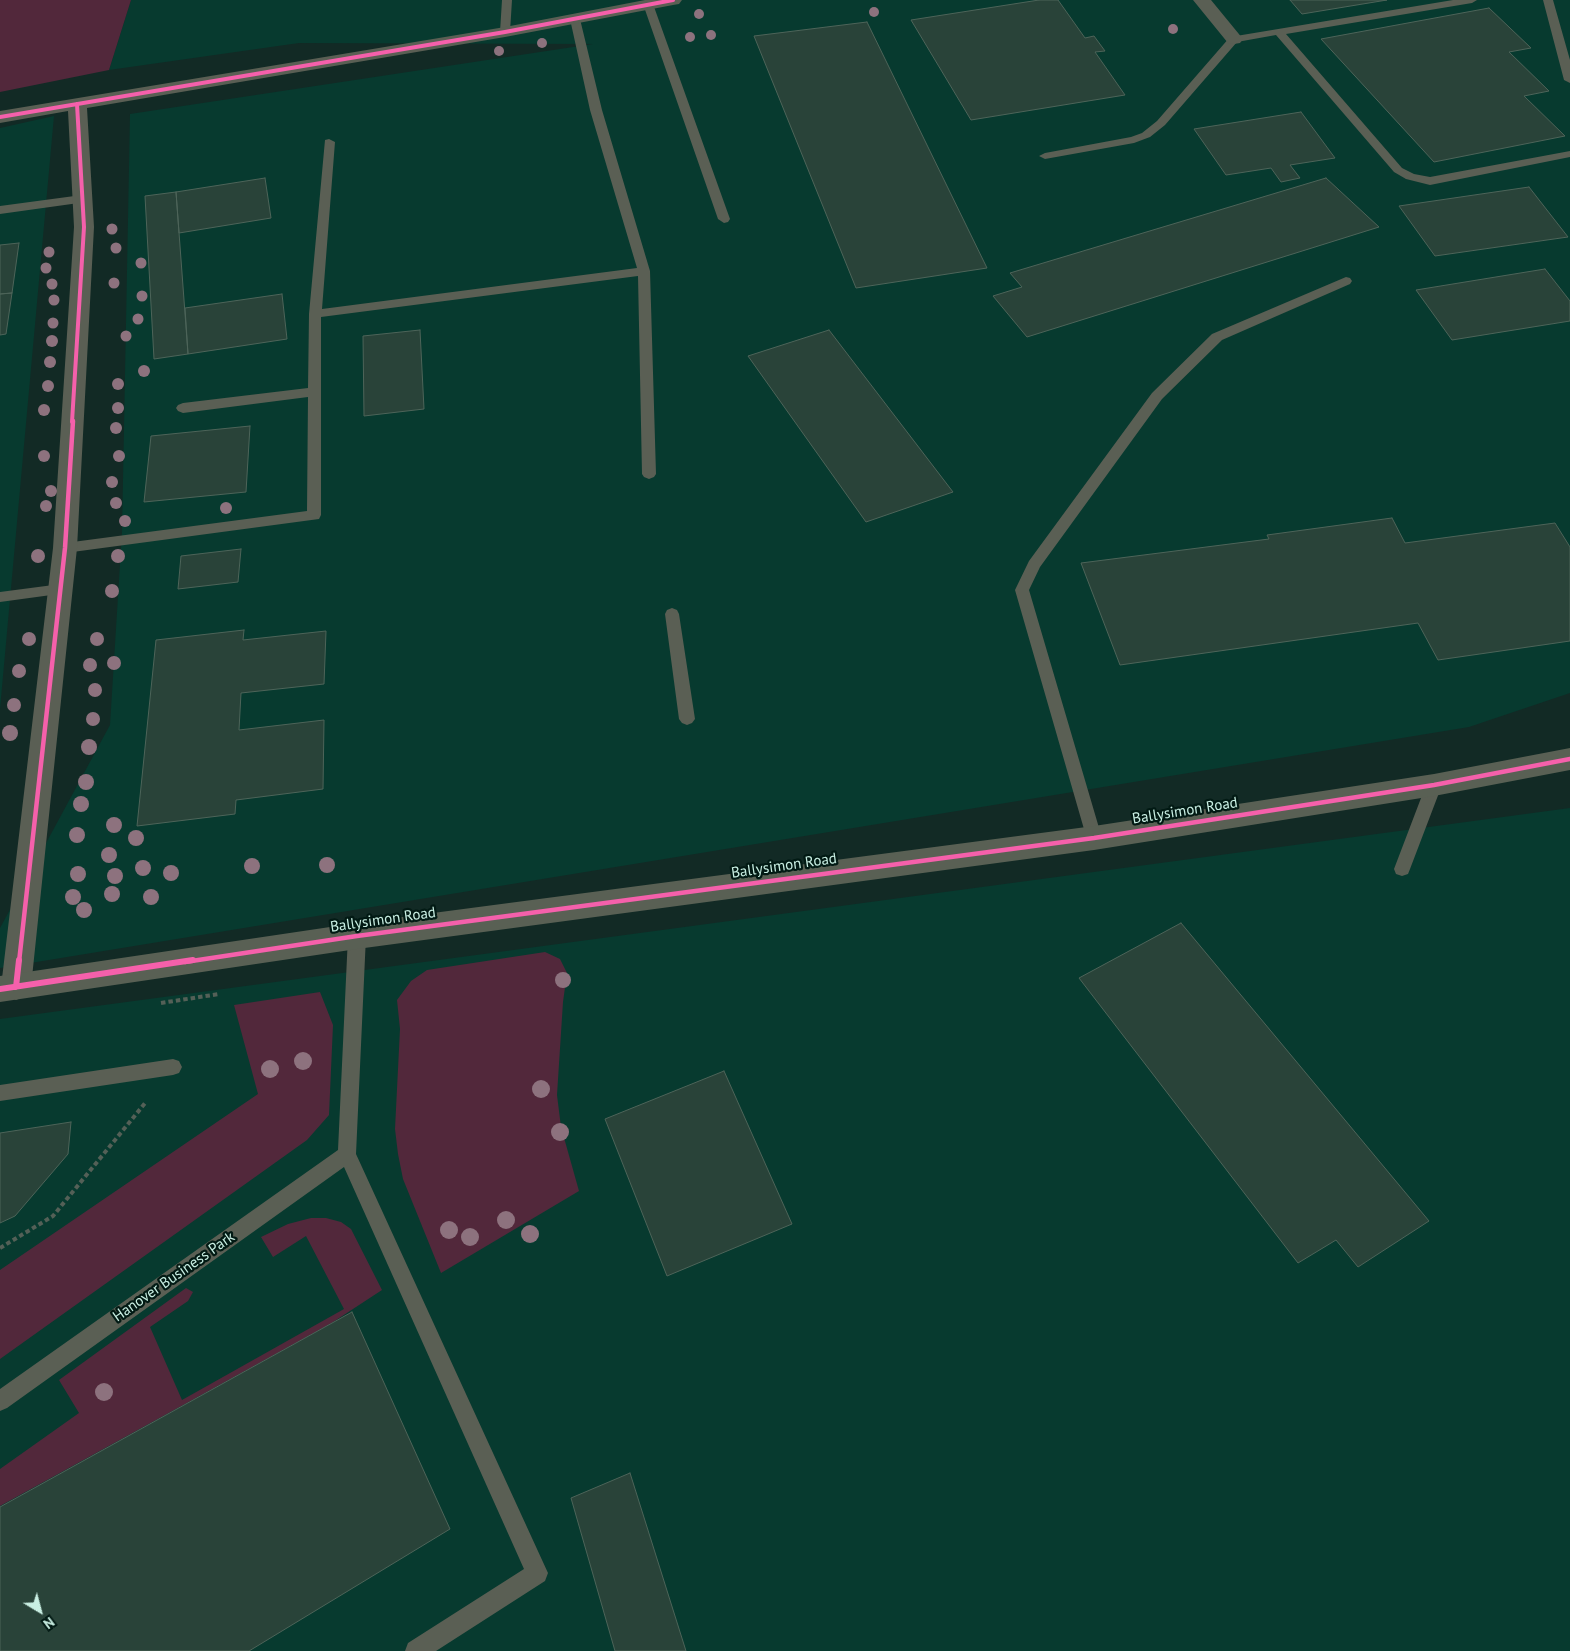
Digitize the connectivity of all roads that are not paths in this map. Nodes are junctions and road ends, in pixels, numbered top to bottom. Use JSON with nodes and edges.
{"nodes":[{"id":1,"x":507,"y":0,"type":"edge"},
{"id":2,"x":673,"y":0,"type":"edge"},
{"id":3,"x":1202,"y":0,"type":"edge"},
{"id":4,"x":1472,"y":0,"type":"edge"},
{"id":5,"x":1548,"y":0,"type":"edge"},
{"id":6,"x":648,"y":4,"type":"junction"},
{"id":7,"x":576,"y":19,"type":"junction"},
{"id":8,"x":505,"y":32,"type":"junction"},
{"id":9,"x":1279,"y":32,"type":"junction"},
{"id":10,"x":1234,"y":39,"type":"junction"},
{"id":11,"x":1570,"y":80,"type":"edge"},
{"id":12,"x":77,"y":104,"type":"junction"},
{"id":13,"x":0,"y":117,"type":"edge"},
{"id":14,"x":329,"y":142,"type":"dead end"},
{"id":15,"x":1570,"y":154,"type":"edge"},
{"id":16,"x":1045,"y":156,"type":"dead end"},
{"id":17,"x":82,"y":200,"type":"junction"},
{"id":18,"x":0,"y":210,"type":"edge"},
{"id":19,"x":724,"y":219,"type":"dead end"},
{"id":20,"x":644,"y":271,"type":"junction"},
{"id":21,"x":1346,"y":281,"type":"dead end"},
{"id":22,"x":315,"y":314,"type":"junction"},
{"id":23,"x":314,"y":392,"type":"junction"},
{"id":24,"x":182,"y":408,"type":"dead end"},
{"id":25,"x":649,"y":474,"type":"dead end"},
{"id":26,"x":65,"y":548,"type":"junction"},
{"id":27,"x":61,"y":589,"type":"junction"},
{"id":28,"x":0,"y":597,"type":"edge"},
{"id":29,"x":672,"y":614,"type":"dead end"},
{"id":30,"x":687,"y":719,"type":"dead end"},
{"id":31,"x":1570,"y":759,"type":"edge"},
{"id":32,"x":1434,"y":785,"type":"junction"},
{"id":33,"x":1094,"y":838,"type":"junction"},
{"id":34,"x":1402,"y":869,"type":"dead end"},
{"id":35,"x":357,"y":936,"type":"junction"},
{"id":36,"x":8,"y":988,"type":"edge"},
{"id":37,"x":173,"y":1067,"type":"road end"},
{"id":38,"x":0,"y":1093,"type":"edge"},
{"id":39,"x":347,"y":1154,"type":"junction"},
{"id":40,"x":0,"y":1401,"type":"edge"},
{"id":41,"x":416,"y":1651,"type":"edge"}],
"edges":[{"from":1,"to":8,"type":"lane"},
{"from":2,"to":6,"type":"street"},
{"from":3,"to":10,"type":"street"},
{"from":4,"to":9,"type":"lane"},
{"from":5,"to":11,"type":"lane"},
{"from":6,"to":7,"type":"street"},
{"from":6,"to":19,"type":"lane"},
{"from":7,"to":8,"type":"street"},
{"from":7,"to":20,"type":"lane"},
{"from":8,"to":12,"type":"street"},
{"from":9,"to":10,"type":"lane"},
{"from":9,"to":15,"type":"lane"},
{"from":10,"to":16,"type":"lane"},
{"from":12,"to":13,"type":"street"},
{"from":12,"to":17,"type":"street"},
{"from":14,"to":22,"type":"lane"},
{"from":17,"to":18,"type":"lane"},
{"from":17,"to":26,"type":"street"},
{"from":20,"to":22,"type":"lane"},
{"from":20,"to":25,"type":"lane"},
{"from":21,"to":33,"type":"lane"},
{"from":22,"to":23,"type":"lane"},
{"from":23,"to":24,"type":"lane"},
{"from":23,"to":26,"type":"lane"},
{"from":26,"to":27,"type":"street"},
{"from":27,"to":28,"type":"lane"},
{"from":27,"to":36,"type":"street"},
{"from":29,"to":30,"type":"lane"},
{"from":31,"to":32,"type":"main road","name":"Ballysimon Road"},
{"from":32,"to":33,"type":"main road","name":"Ballysimon Road"},
{"from":32,"to":34,"type":"lane"},
{"from":33,"to":35,"type":"main road","name":"Ballysimon Road"},
{"from":35,"to":36,"type":"main road","name":"Ballysimon Road"},
{"from":35,"to":39,"type":"lane"},
{"from":37,"to":38,"type":"lane"},
{"from":39,"to":40,"type":"lane","name":"Hanover Business Park"},
{"from":39,"to":41,"type":"lane"}]}
